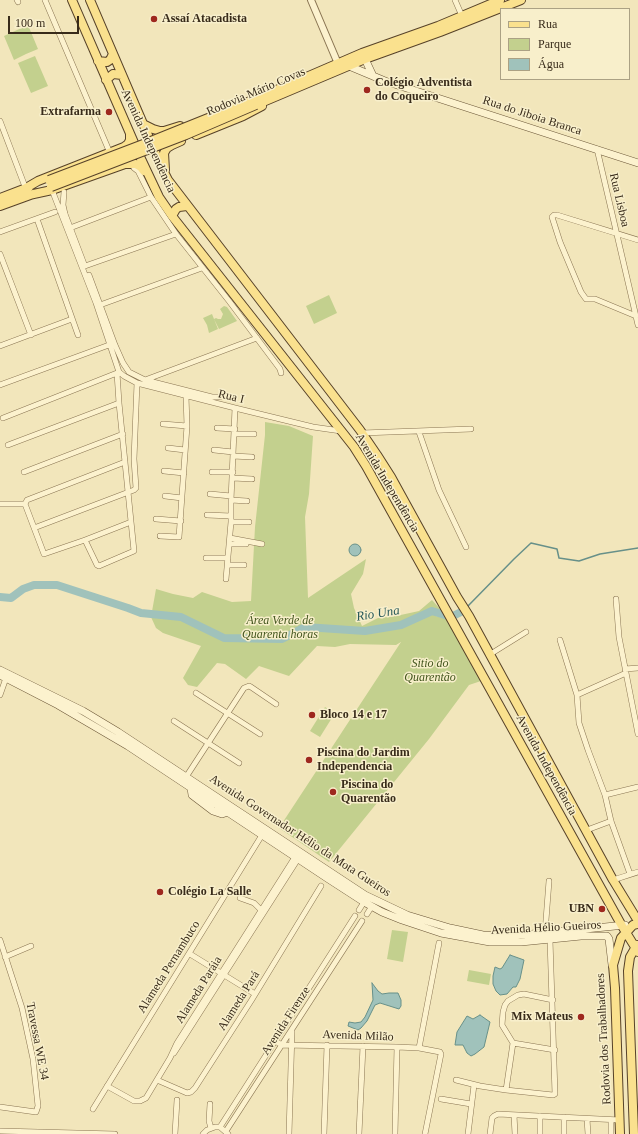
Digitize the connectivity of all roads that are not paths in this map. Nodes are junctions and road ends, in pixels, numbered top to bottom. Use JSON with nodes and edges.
{"nodes":[{"id":1,"x":45,"y":0,"type":"edge"},
{"id":2,"x":72,"y":0,"type":"edge"},
{"id":3,"x":90,"y":0,"type":"edge"},
{"id":4,"x":311,"y":0,"type":"edge"},
{"id":5,"x":456,"y":0,"type":"edge"},
{"id":6,"x":500,"y":0,"type":"edge"},
{"id":7,"x":521,"y":0,"type":"edge"},
{"id":8,"x":500,"y":8,"type":"edge"},
{"id":9,"x":501,"y":8,"type":"edge"},
{"id":10,"x":462,"y":16,"type":"junction"},
{"id":11,"x":113,"y":54,"type":"junction"},
{"id":12,"x":364,"y":56,"type":"junction"},
{"id":13,"x":98,"y":61,"type":"junction"},
{"id":14,"x":343,"y":65,"type":"junction"},
{"id":15,"x":122,"y":76,"type":"junction"},
{"id":16,"x":373,"y":76,"type":"junction"},
{"id":17,"x":106,"y":80,"type":"junction"},
{"id":18,"x":288,"y":88,"type":"junction"},
{"id":19,"x":0,"y":122,"type":"edge"},
{"id":20,"x":143,"y":124,"type":"junction"},
{"id":21,"x":130,"y":133,"type":"junction"},
{"id":22,"x":597,"y":149,"type":"junction"},
{"id":23,"x":110,"y":153,"type":"junction"},
{"id":24,"x":638,"y":163,"type":"edge"},
{"id":25,"x":134,"y":168,"type":"dead end"},
{"id":26,"x":168,"y":180,"type":"junction"},
{"id":27,"x":153,"y":185,"type":"junction"},
{"id":28,"x":50,"y":186,"type":"junction"},
{"id":29,"x":26,"y":189,"type":"junction"},
{"id":30,"x":174,"y":190,"type":"junction"},
{"id":31,"x":64,"y":192,"type":"dead end"},
{"id":32,"x":155,"y":197,"type":"junction"},
{"id":33,"x":0,"y":198,"type":"edge"},
{"id":34,"x":0,"y":206,"type":"edge"},
{"id":35,"x":187,"y":206,"type":"junction"},
{"id":36,"x":55,"y":212,"type":"dead end"},
{"id":37,"x":172,"y":216,"type":"junction"},
{"id":38,"x":37,"y":219,"type":"junction"},
{"id":39,"x":70,"y":228,"type":"junction"},
{"id":40,"x":0,"y":232,"type":"edge"},
{"id":41,"x":617,"y":233,"type":"junction"},
{"id":42,"x":176,"y":234,"type":"junction"},
{"id":43,"x":638,"y":240,"type":"edge"},
{"id":44,"x":0,"y":254,"type":"edge"},
{"id":45,"x":85,"y":266,"type":"junction"},
{"id":46,"x":202,"y":268,"type":"junction"},
{"id":47,"x":100,"y":305,"type":"junction"},
{"id":48,"x":636,"y":316,"type":"junction"},
{"id":49,"x":72,"y":319,"type":"junction"},
{"id":50,"x":638,"y":325,"type":"edge"},
{"id":51,"x":31,"y":335,"type":"junction"},
{"id":52,"x":78,"y":335,"type":"dead end"},
{"id":53,"x":257,"y":338,"type":"junction"},
{"id":54,"x":109,"y":345,"type":"junction"},
{"id":55,"x":0,"y":346,"type":"edge"},
{"id":56,"x":118,"y":372,"type":"junction"},
{"id":57,"x":281,"y":372,"type":"dead end"},
{"id":58,"x":145,"y":380,"type":"junction"},
{"id":59,"x":137,"y":383,"type":"junction"},
{"id":60,"x":0,"y":385,"type":"edge"},
{"id":61,"x":186,"y":396,"type":"junction"},
{"id":62,"x":220,"y":397,"type":"dead end"},
{"id":63,"x":119,"y":403,"type":"junction"},
{"id":64,"x":235,"y":408,"type":"junction"},
{"id":65,"x":3,"y":418,"type":"dead end"},
{"id":66,"x":163,"y":424,"type":"dead end"},
{"id":67,"x":356,"y":425,"type":"junction"},
{"id":68,"x":187,"y":426,"type":"junction"},
{"id":69,"x":217,"y":428,"type":"dead end"},
{"id":70,"x":471,"y":429,"type":"dead end"},
{"id":71,"x":342,"y":431,"type":"junction"},
{"id":72,"x":235,"y":432,"type":"junction"},
{"id":73,"x":419,"y":432,"type":"junction"},
{"id":74,"x":123,"y":434,"type":"junction"},
{"id":75,"x":254,"y":434,"type":"dead end"},
{"id":76,"x":364,"y":436,"type":"junction"},
{"id":77,"x":8,"y":446,"type":"dead end"},
{"id":78,"x":354,"y":447,"type":"junction"},
{"id":79,"x":168,"y":448,"type":"dead end"},
{"id":80,"x":185,"y":450,"type":"junction"},
{"id":81,"x":214,"y":450,"type":"dead end"},
{"id":82,"x":233,"y":454,"type":"junction"},
{"id":83,"x":252,"y":457,"type":"dead end"},
{"id":84,"x":125,"y":462,"type":"junction"},
{"id":85,"x":24,"y":472,"type":"dead end"},
{"id":86,"x":164,"y":472,"type":"dead end"},
{"id":87,"x":212,"y":472,"type":"dead end"},
{"id":88,"x":233,"y":472,"type":"junction"},
{"id":89,"x":184,"y":474,"type":"junction"},
{"id":90,"x":233,"y":478,"type":"junction"},
{"id":91,"x":252,"y":479,"type":"dead end"},
{"id":92,"x":128,"y":492,"type":"junction"},
{"id":93,"x":210,"y":494,"type":"dead end"},
{"id":94,"x":165,"y":496,"type":"dead end"},
{"id":95,"x":182,"y":498,"type":"junction"},
{"id":96,"x":231,"y":498,"type":"junction"},
{"id":97,"x":247,"y":501,"type":"dead end"},
{"id":98,"x":26,"y":502,"type":"junction"},
{"id":99,"x":0,"y":504,"type":"edge"},
{"id":100,"x":207,"y":515,"type":"dead end"},
{"id":101,"x":156,"y":519,"type":"dead end"},
{"id":102,"x":231,"y":519,"type":"junction"},
{"id":103,"x":181,"y":520,"type":"junction"},
{"id":104,"x":131,"y":522,"type":"junction"},
{"id":105,"x":249,"y":522,"type":"dead end"},
{"id":106,"x":34,"y":528,"type":"junction"},
{"id":107,"x":160,"y":536,"type":"dead end"},
{"id":108,"x":85,"y":540,"type":"junction"},
{"id":109,"x":229,"y":541,"type":"junction"},
{"id":110,"x":247,"y":544,"type":"dead end"},
{"id":111,"x":262,"y":544,"type":"dead end"},
{"id":112,"x":466,"y":547,"type":"dead end"},
{"id":113,"x":206,"y":558,"type":"dead end"},
{"id":114,"x":228,"y":558,"type":"junction"},
{"id":115,"x":228,"y":565,"type":"junction"},
{"id":116,"x":244,"y":565,"type":"dead end"},
{"id":117,"x":226,"y":579,"type":"dead end"},
{"id":118,"x":616,"y":599,"type":"dead end"},
{"id":119,"x":526,"y":632,"type":"dead end"},
{"id":120,"x":560,"y":640,"type":"dead end"},
{"id":121,"x":489,"y":655,"type":"junction"},
{"id":122,"x":638,"y":668,"type":"edge"},
{"id":123,"x":0,"y":670,"type":"edge"},
{"id":124,"x":626,"y":671,"type":"junction"},
{"id":125,"x":3,"y":677,"type":"edge"},
{"id":126,"x":196,"y":693,"type":"dead end"},
{"id":127,"x":0,"y":695,"type":"edge"},
{"id":128,"x":577,"y":695,"type":"junction"},
{"id":129,"x":276,"y":704,"type":"dead end"},
{"id":130,"x":228,"y":713,"type":"junction"},
{"id":131,"x":174,"y":721,"type":"dead end"},
{"id":132,"x":260,"y":734,"type":"dead end"},
{"id":133,"x":638,"y":734,"type":"edge"},
{"id":134,"x":208,"y":743,"type":"junction"},
{"id":135,"x":239,"y":763,"type":"dead end"},
{"id":136,"x":186,"y":777,"type":"junction"},
{"id":137,"x":638,"y":787,"type":"edge"},
{"id":138,"x":605,"y":795,"type":"junction"},
{"id":139,"x":228,"y":809,"type":"junction"},
{"id":140,"x":611,"y":821,"type":"junction"},
{"id":141,"x":587,"y":830,"type":"junction"},
{"id":142,"x":262,"y":835,"type":"junction"},
{"id":143,"x":297,"y":858,"type":"junction"},
{"id":144,"x":638,"y":872,"type":"edge"},
{"id":145,"x":630,"y":874,"type":"junction"},
{"id":146,"x":614,"y":880,"type":"junction"},
{"id":147,"x":549,"y":881,"type":"dead end"},
{"id":148,"x":320,"y":886,"type":"dead end"},
{"id":149,"x":240,"y":898,"type":"dead end"},
{"id":150,"x":364,"y":902,"type":"junction"},
{"id":151,"x":372,"y":906,"type":"junction"},
{"id":152,"x":261,"y":910,"type":"junction"},
{"id":153,"x":359,"y":910,"type":"dead end"},
{"id":154,"x":366,"y":914,"type":"dead end"},
{"id":155,"x":355,"y":916,"type":"dead end"},
{"id":156,"x":362,"y":920,"type":"dead end"},
{"id":157,"x":636,"y":923,"type":"edge"},
{"id":158,"x":624,"y":929,"type":"junction"},
{"id":159,"x":546,"y":933,"type":"junction"},
{"id":160,"x":352,"y":936,"type":"junction"},
{"id":161,"x":340,"y":938,"type":"junction"},
{"id":162,"x":0,"y":940,"type":"edge"},
{"id":163,"x":550,"y":940,"type":"junction"},
{"id":164,"x":439,"y":943,"type":"dead end"},
{"id":165,"x":31,"y":946,"type":"dead end"},
{"id":166,"x":637,"y":947,"type":"edge"},
{"id":167,"x":190,"y":954,"type":"junction"},
{"id":168,"x":5,"y":957,"type":"junction"},
{"id":169,"x":612,"y":965,"type":"junction"},
{"id":170,"x":222,"y":974,"type":"junction"},
{"id":171,"x":308,"y":990,"type":"junction"},
{"id":172,"x":255,"y":994,"type":"junction"},
{"id":173,"x":314,"y":994,"type":"junction"},
{"id":174,"x":553,"y":1000,"type":"junction"},
{"id":175,"x":292,"y":1029,"type":"junction"},
{"id":176,"x":275,"y":1041,"type":"junction"},
{"id":177,"x":513,"y":1042,"type":"junction"},
{"id":178,"x":282,"y":1045,"type":"junction"},
{"id":179,"x":292,"y":1045,"type":"junction"},
{"id":180,"x":327,"y":1045,"type":"junction"},
{"id":181,"x":363,"y":1046,"type":"junction"},
{"id":182,"x":397,"y":1048,"type":"junction"},
{"id":183,"x":419,"y":1048,"type":"junction"},
{"id":184,"x":554,"y":1050,"type":"junction"},
{"id":185,"x":157,"y":1080,"type":"junction"},
{"id":186,"x":456,"y":1080,"type":"dead end"},
{"id":187,"x":474,"y":1085,"type":"junction"},
{"id":188,"x":107,"y":1086,"type":"junction"},
{"id":189,"x":635,"y":1086,"type":"edge"},
{"id":190,"x":506,"y":1090,"type":"junction"},
{"id":191,"x":441,"y":1099,"type":"dead end"},
{"id":192,"x":177,"y":1100,"type":"dead end"},
{"id":193,"x":210,"y":1104,"type":"dead end"},
{"id":194,"x":471,"y":1104,"type":"junction"},
{"id":195,"x":0,"y":1107,"type":"edge"},
{"id":196,"x":93,"y":1110,"type":"dead end"},
{"id":197,"x":514,"y":1115,"type":"junction"},
{"id":198,"x":540,"y":1116,"type":"junction"},
{"id":199,"x":564,"y":1117,"type":"junction"},
{"id":200,"x":587,"y":1118,"type":"junction"},
{"id":201,"x":636,"y":1119,"type":"edge"},
{"id":202,"x":611,"y":1120,"type":"junction"},
{"id":203,"x":620,"y":1120,"type":"junction"},
{"id":204,"x":220,"y":1127,"type":"junction"},
{"id":205,"x":211,"y":1128,"type":"junction"},
{"id":206,"x":3,"y":1132,"type":"edge"},
{"id":207,"x":40,"y":1133,"type":"edge"},
{"id":208,"x":76,"y":1133,"type":"edge"},
{"id":209,"x":227,"y":1133,"type":"edge"},
{"id":210,"x":111,"y":1134,"type":"edge"},
{"id":211,"x":115,"y":1134,"type":"edge"},
{"id":212,"x":175,"y":1134,"type":"edge"},
{"id":213,"x":203,"y":1134,"type":"edge"},
{"id":214,"x":289,"y":1134,"type":"edge"},
{"id":215,"x":324,"y":1134,"type":"edge"},
{"id":216,"x":359,"y":1134,"type":"edge"},
{"id":217,"x":395,"y":1134,"type":"edge"},
{"id":218,"x":425,"y":1134,"type":"edge"},
{"id":219,"x":468,"y":1134,"type":"edge"},
{"id":220,"x":490,"y":1134,"type":"edge"},
{"id":221,"x":515,"y":1134,"type":"edge"},
{"id":222,"x":540,"y":1134,"type":"edge"},
{"id":223,"x":564,"y":1134,"type":"edge"},
{"id":224,"x":588,"y":1134,"type":"edge"},
{"id":225,"x":611,"y":1134,"type":"edge"},
{"id":226,"x":620,"y":1134,"type":"edge"},
{"id":227,"x":634,"y":1134,"type":"edge"}],
"edges":[{"from":1,"to":23,"type":"street"},
{"from":2,"to":13,"type":"main road","name":"Avenida Independência"},
{"from":3,"to":11,"type":"main road","name":"Avenida Independência"},
{"from":4,"to":14,"type":"street"},
{"from":5,"to":10,"type":"street"},
{"from":6,"to":10,"type":"main road","name":"Rodovia Mário Covas"},
{"from":7,"to":9,"type":"main road","name":"Rodovia Mário Covas"},
{"from":8,"to":12,"type":"main road","name":"Rodovia Mário Covas"},
{"from":10,"to":12,"type":"main road","name":"Rodovia Mário Covas"},
{"from":11,"to":13,"type":"main road"},
{"from":11,"to":15,"type":"main road","name":"Avenida Independência"},
{"from":12,"to":14,"type":"main road","name":"Rodovia Mário Covas"},
{"from":12,"to":16,"type":"main road"},
{"from":13,"to":17,"type":"main road","name":"Avenida Independência"},
{"from":14,"to":16,"type":"main road","name":"Rua do Jiboia Branca"},
{"from":14,"to":18,"type":"main road","name":"Rodovia Mário Covas"},
{"from":15,"to":17,"type":"main road"},
{"from":15,"to":20,"type":"main road","name":"Avenida Independência"},
{"from":16,"to":22,"type":"main road","name":"Rua do Jiboia Branca"},
{"from":17,"to":21,"type":"main road","name":"Avenida Independência"},
{"from":18,"to":20,"type":"main road"},
{"from":18,"to":26,"type":"main road"},
{"from":18,"to":28,"type":"main road","name":"Rodovia Mário Covas","bridge":true},
{"from":19,"to":29,"type":"street"},
{"from":20,"to":26,"type":"main road","name":"Avenida Independência"},
{"from":21,"to":23,"type":"main road"},
{"from":21,"to":27,"type":"main road","name":"Avenida Independência"},
{"from":22,"to":24,"type":"main road","name":"Rua do Jiboia Branca"},
{"from":22,"to":41,"type":"street","name":"Rua Lisboa"},
{"from":23,"to":29,"type":"main road"},
{"from":25,"to":32,"type":"street"},
{"from":26,"to":30,"type":"main road","name":"Avenida Independência"},
{"from":27,"to":28,"type":"main road"},
{"from":27,"to":32,"type":"main road","name":"Avenida Independência"},
{"from":28,"to":29,"type":"main road","name":"Rodovia Mário Covas"},
{"from":28,"to":54,"type":"street"},
{"from":29,"to":33,"type":"main road","name":"Rodovia Mário Covas"},
{"from":29,"to":34,"type":"main road","name":"Rodovia Mário Covas"},
{"from":30,"to":32,"type":"main road"},
{"from":30,"to":35,"type":"main road","name":"Avenida Independência"},
{"from":31,"to":39,"type":"street"},
{"from":32,"to":37,"type":"main road","name":"Avenida Independência"},
{"from":32,"to":39,"type":"street"},
{"from":32,"to":42,"type":"street"},
{"from":35,"to":37,"type":"main road"},
{"from":35,"to":67,"type":"main road","name":"Avenida Independência"},
{"from":36,"to":38,"type":"street"},
{"from":37,"to":71,"type":"main road","name":"Avenida Independência"},
{"from":38,"to":40,"type":"street"},
{"from":38,"to":49,"type":"street"},
{"from":39,"to":45,"type":"street"},
{"from":41,"to":43,"type":"street"},
{"from":41,"to":48,"type":"street","name":"Rua Lisboa"},
{"from":41,"to":48,"type":"street"},
{"from":42,"to":45,"type":"street"},
{"from":42,"to":46,"type":"street"},
{"from":44,"to":51,"type":"street"},
{"from":45,"to":47,"type":"street"},
{"from":46,"to":47,"type":"street"},
{"from":46,"to":53,"type":"street"},
{"from":47,"to":58,"type":"street"},
{"from":48,"to":50,"type":"street","name":"Rua Lisboa"},
{"from":49,"to":51,"type":"street"},
{"from":49,"to":52,"type":"street"},
{"from":51,"to":55,"type":"street"},
{"from":53,"to":57,"type":"street"},
{"from":53,"to":58,"type":"street"},
{"from":54,"to":56,"type":"street"},
{"from":54,"to":60,"type":"street"},
{"from":56,"to":59,"type":"street","name":"Rua I"},
{"from":56,"to":63,"type":"street"},
{"from":56,"to":65,"type":"street"},
{"from":58,"to":62,"type":"street"},
{"from":59,"to":61,"type":"street","name":"Rua I"},
{"from":59,"to":92,"type":"street"},
{"from":61,"to":64,"type":"street","name":"Rua I"},
{"from":61,"to":68,"type":"street"},
{"from":63,"to":74,"type":"street"},
{"from":63,"to":77,"type":"street"},
{"from":64,"to":71,"type":"street","name":"Rua I"},
{"from":64,"to":72,"type":"street"},
{"from":66,"to":68,"type":"street"},
{"from":67,"to":71,"type":"main road"},
{"from":67,"to":76,"type":"main road","name":"Avenida Independência"},
{"from":68,"to":80,"type":"street"},
{"from":69,"to":72,"type":"street"},
{"from":70,"to":73,"type":"street"},
{"from":71,"to":78,"type":"main road","name":"Avenida Independência"},
{"from":72,"to":75,"type":"street"},
{"from":72,"to":82,"type":"street"},
{"from":73,"to":76,"type":"street"},
{"from":73,"to":112,"type":"street"},
{"from":74,"to":84,"type":"street"},
{"from":74,"to":85,"type":"street"},
{"from":76,"to":78,"type":"main road"},
{"from":76,"to":121,"type":"main road","name":"Avenida Independência"},
{"from":78,"to":158,"type":"main road","name":"Avenida Independência"},
{"from":79,"to":80,"type":"street"},
{"from":80,"to":89,"type":"street"},
{"from":81,"to":82,"type":"street"},
{"from":82,"to":83,"type":"street"},
{"from":82,"to":88,"type":"street"},
{"from":84,"to":92,"type":"street"},
{"from":84,"to":98,"type":"street"},
{"from":86,"to":89,"type":"street"},
{"from":87,"to":88,"type":"street"},
{"from":88,"to":90,"type":"street"},
{"from":89,"to":95,"type":"street"},
{"from":90,"to":91,"type":"street"},
{"from":90,"to":96,"type":"street"},
{"from":92,"to":104,"type":"street"},
{"from":92,"to":106,"type":"street"},
{"from":93,"to":96,"type":"street"},
{"from":94,"to":95,"type":"street"},
{"from":95,"to":103,"type":"street"},
{"from":96,"to":97,"type":"street"},
{"from":96,"to":102,"type":"street"},
{"from":98,"to":99,"type":"street"},
{"from":98,"to":106,"type":"street"},
{"from":100,"to":102,"type":"street"},
{"from":101,"to":103,"type":"street"},
{"from":102,"to":105,"type":"street"},
{"from":102,"to":109,"type":"street"},
{"from":103,"to":107,"type":"street"},
{"from":104,"to":108,"type":"street"},
{"from":104,"to":108,"type":"street"},
{"from":106,"to":108,"type":"street"},
{"from":109,"to":110,"type":"street"},
{"from":109,"to":111,"type":"street"},
{"from":109,"to":114,"type":"street"},
{"from":113,"to":114,"type":"street"},
{"from":114,"to":115,"type":"street"},
{"from":115,"to":116,"type":"street"},
{"from":115,"to":117,"type":"street"},
{"from":118,"to":124,"type":"street"},
{"from":119,"to":121,"type":"street"},
{"from":120,"to":128,"type":"street"},
{"from":121,"to":141,"type":"main road","name":"Avenida Independência"},
{"from":122,"to":124,"type":"street"},
{"from":123,"to":136,"type":"main road","name":"Avenida Governador Hélio da Mota Gueiros"},
{"from":124,"to":128,"type":"street"},
{"from":124,"to":133,"type":"street"},
{"from":125,"to":127,"type":"street"},
{"from":125,"to":139,"type":"main road","name":"Avenida Governador Hélio da Mota Gueiros"},
{"from":126,"to":130,"type":"street"},
{"from":128,"to":138,"type":"street"},
{"from":129,"to":130,"type":"street"},
{"from":130,"to":132,"type":"street"},
{"from":130,"to":134,"type":"street"},
{"from":131,"to":134,"type":"street"},
{"from":134,"to":135,"type":"street"},
{"from":134,"to":136,"type":"street"},
{"from":136,"to":139,"type":"main road","name":"Avenida Governador Hélio da Mota Gueiros"},
{"from":137,"to":138,"type":"street"},
{"from":138,"to":140,"type":"street"},
{"from":139,"to":142,"type":"main road","name":"Avenida Hélio Gueiros"},
{"from":139,"to":159,"type":"main road","name":"Avenida Governador Hélio da Mota Gueiros"},
{"from":140,"to":141,"type":"street"},
{"from":140,"to":145,"type":"street"},
{"from":141,"to":146,"type":"main road","name":"Avenida Independência"},
{"from":142,"to":143,"type":"main road","name":"Avenida Hélio Gueiros"},
{"from":142,"to":167,"type":"street","name":"Alameda Pernambuco"},
{"from":143,"to":150,"type":"main road","name":"Avenida Hélio Gueiros"},
{"from":143,"to":152,"type":"street","name":"Alameda Paráia"},
{"from":143,"to":170,"type":"street"},
{"from":144,"to":145,"type":"street"},
{"from":145,"to":146,"type":"street"},
{"from":146,"to":157,"type":"main road","name":"Avenida Independência"},
{"from":147,"to":159,"type":"street"},
{"from":148,"to":172,"type":"street","name":"Alameda Pará"},
{"from":149,"to":152,"type":"street"},
{"from":150,"to":151,"type":"main road","name":"Avenida Hélio Gueiros"},
{"from":150,"to":153,"type":"street"},
{"from":151,"to":154,"type":"street"},
{"from":151,"to":163,"type":"main road","name":"Avenida Hélio Gueiros"},
{"from":152,"to":170,"type":"street","name":"Alameda Paráia"},
{"from":155,"to":161,"type":"street"},
{"from":156,"to":160,"type":"street","name":"Avenida Firenze"},
{"from":157,"to":158,"type":"main road","name":"Rodovia dos Trabalhadores"},
{"from":158,"to":159,"type":"main road","name":"Avenida Governador Hélio da Mota Gueiros"},
{"from":158,"to":166,"type":"main road","name":"Avenida Independência"},
{"from":158,"to":169,"type":"main road","name":"Rodovia dos Trabalhadores"},
{"from":160,"to":161,"type":"street"},
{"from":160,"to":173,"type":"street","name":"Avenida Firenze"},
{"from":161,"to":171,"type":"street"},
{"from":162,"to":168,"type":"street","name":"Travessa WE 34"},
{"from":163,"to":169,"type":"main road","name":"Avenida Hélio Gueiros"},
{"from":163,"to":174,"type":"street"},
{"from":164,"to":183,"type":"street"},
{"from":165,"to":168,"type":"street"},
{"from":166,"to":189,"type":"main road"},
{"from":167,"to":170,"type":"street"},
{"from":167,"to":188,"type":"street","name":"Alameda Pernambuco"},
{"from":168,"to":195,"type":"street","name":"Travessa WE 34"},
{"from":169,"to":203,"type":"main road","name":"Rodovia dos Trabalhadores"},
{"from":170,"to":172,"type":"street"},
{"from":170,"to":185,"type":"street"},
{"from":171,"to":173,"type":"street"},
{"from":171,"to":176,"type":"street"},
{"from":172,"to":185,"type":"street","name":"Alameda Pará"},
{"from":173,"to":175,"type":"street","name":"Avenida Firenze"},
{"from":174,"to":177,"type":"street"},
{"from":174,"to":184,"type":"street"},
{"from":175,"to":178,"type":"street","name":"Avenida Firenze"},
{"from":175,"to":179,"type":"street"},
{"from":176,"to":178,"type":"street","name":"Avenida Milão"},
{"from":176,"to":204,"type":"street"},
{"from":177,"to":184,"type":"street"},
{"from":177,"to":190,"type":"street"},
{"from":178,"to":179,"type":"street","name":"Avenida Milão"},
{"from":178,"to":209,"type":"street","name":"Avenida Firenze"},
{"from":179,"to":180,"type":"street","name":"Avenida Milão"},
{"from":179,"to":214,"type":"street"},
{"from":180,"to":181,"type":"street","name":"Avenida Milão"},
{"from":180,"to":215,"type":"street"},
{"from":181,"to":182,"type":"street","name":"Avenida Milão"},
{"from":181,"to":216,"type":"street"},
{"from":182,"to":183,"type":"street","name":"Avenida Milão"},
{"from":182,"to":217,"type":"street"},
{"from":183,"to":218,"type":"street","name":"Avenida Milão"},
{"from":184,"to":190,"type":"street"},
{"from":185,"to":188,"type":"street"},
{"from":186,"to":187,"type":"street"},
{"from":187,"to":190,"type":"street"},
{"from":187,"to":194,"type":"street"},
{"from":188,"to":196,"type":"street","name":"Alameda Pernambuco"},
{"from":189,"to":201,"type":"main road"},
{"from":191,"to":194,"type":"street"},
{"from":192,"to":212,"type":"street"},
{"from":193,"to":205,"type":"street"},
{"from":194,"to":219,"type":"street"},
{"from":197,"to":198,"type":"street"},
{"from":197,"to":220,"type":"street"},
{"from":197,"to":221,"type":"street"},
{"from":198,"to":199,"type":"street"},
{"from":198,"to":222,"type":"street"},
{"from":199,"to":200,"type":"street"},
{"from":199,"to":223,"type":"street"},
{"from":200,"to":202,"type":"street"},
{"from":200,"to":224,"type":"street"},
{"from":201,"to":227,"type":"main road"},
{"from":202,"to":203,"type":"street"},
{"from":202,"to":225,"type":"street"},
{"from":203,"to":226,"type":"main road","name":"Rodovia dos Trabalhadores"},
{"from":204,"to":205,"type":"street"},
{"from":204,"to":209,"type":"street"},
{"from":205,"to":213,"type":"street"},
{"from":206,"to":207,"type":"street"},
{"from":207,"to":208,"type":"street"},
{"from":208,"to":210,"type":"street"},
{"from":210,"to":211,"type":"street"}]}
